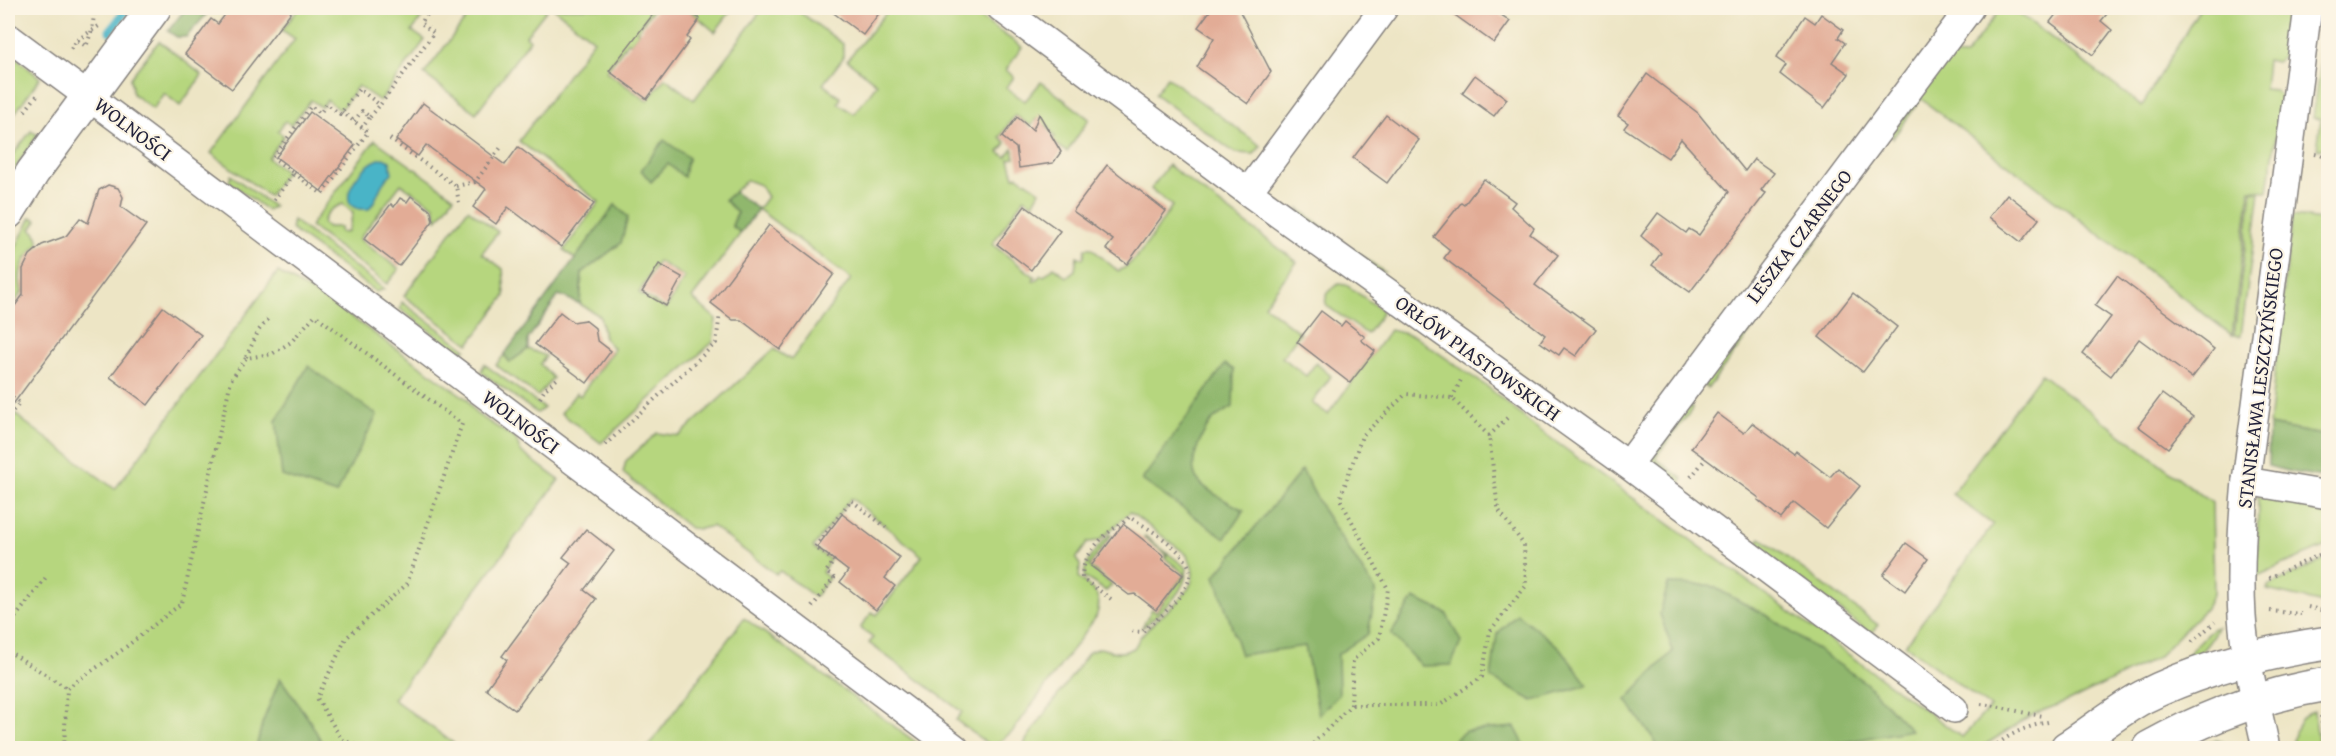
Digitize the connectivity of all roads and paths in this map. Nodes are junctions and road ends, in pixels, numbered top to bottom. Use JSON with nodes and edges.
{"nodes":[{"id":1,"x":154,"y":8,"type":"edge"},
{"id":2,"x":432,"y":8,"type":"edge"},
{"id":3,"x":1001,"y":8,"type":"edge"},
{"id":4,"x":1384,"y":8,"type":"edge"},
{"id":5,"x":1970,"y":8,"type":"edge"},
{"id":6,"x":2308,"y":8,"type":"edge"},
{"id":7,"x":104,"y":23,"type":"dead end"},
{"id":8,"x":8,"y":37,"type":"edge"},
{"id":9,"x":77,"y":40,"type":"junction"},
{"id":10,"x":91,"y":51,"type":"dead end"},
{"id":11,"x":68,"y":53,"type":"dead end"},
{"id":12,"x":88,"y":95,"type":"junction"},
{"id":13,"x":380,"y":105,"type":"junction"},
{"id":14,"x":342,"y":112,"type":"junction"},
{"id":15,"x":370,"y":117,"type":"junction"},
{"id":16,"x":354,"y":121,"type":"junction"},
{"id":17,"x":362,"y":128,"type":"junction"},
{"id":18,"x":390,"y":139,"type":"dead end"},
{"id":19,"x":502,"y":146,"type":"dead end"},
{"id":20,"x":2317,"y":154,"type":"dead end"},
{"id":21,"x":2328,"y":157,"type":"edge"},
{"id":22,"x":294,"y":173,"type":"junction"},
{"id":23,"x":456,"y":186,"type":"junction"},
{"id":24,"x":2328,"y":187,"type":"edge"},
{"id":25,"x":1248,"y":192,"type":"junction"},
{"id":26,"x":274,"y":200,"type":"dead end"},
{"id":27,"x":459,"y":204,"type":"dead end"},
{"id":28,"x":8,"y":212,"type":"edge"},
{"id":29,"x":2328,"y":216,"type":"edge"},
{"id":30,"x":720,"y":314,"type":"dead end"},
{"id":31,"x":268,"y":318,"type":"dead end"},
{"id":32,"x":246,"y":358,"type":"junction"},
{"id":33,"x":556,"y":379,"type":"dead end"},
{"id":34,"x":8,"y":393,"type":"edge"},
{"id":35,"x":540,"y":398,"type":"dead end"},
{"id":36,"x":8,"y":413,"type":"edge"},
{"id":37,"x":605,"y":446,"type":"dead end"},
{"id":38,"x":1704,"y":461,"type":"dead end"},
{"id":39,"x":1628,"y":465,"type":"junction"},
{"id":40,"x":2246,"y":481,"type":"junction"},
{"id":41,"x":1687,"y":483,"type":"dead end"},
{"id":42,"x":2328,"y":495,"type":"edge"},
{"id":43,"x":887,"y":528,"type":"dead end"},
{"id":44,"x":2328,"y":550,"type":"edge"},
{"id":45,"x":47,"y":576,"type":"dead end"},
{"id":46,"x":2262,"y":580,"type":"dead end"},
{"id":47,"x":1111,"y":599,"type":"dead end"},
{"id":48,"x":815,"y":603,"type":"dead end"},
{"id":49,"x":2308,"y":607,"type":"dead end"},
{"id":50,"x":2328,"y":611,"type":"edge"},
{"id":51,"x":8,"y":627,"type":"edge"},
{"id":52,"x":1129,"y":631,"type":"dead end"},
{"id":53,"x":2328,"y":643,"type":"edge"},
{"id":54,"x":8,"y":651,"type":"edge"},
{"id":55,"x":2247,"y":659,"type":"junction"},
{"id":56,"x":67,"y":688,"type":"junction"},
{"id":57,"x":2325,"y":696,"type":"edge"},
{"id":58,"x":2256,"y":700,"type":"junction"},
{"id":59,"x":1351,"y":705,"type":"junction"},
{"id":60,"x":1954,"y":709,"type":"joint"},
{"id":61,"x":2045,"y":716,"type":"dead end"},
{"id":62,"x":64,"y":748,"type":"edge"},
{"id":63,"x":366,"y":748,"type":"edge"},
{"id":64,"x":955,"y":748,"type":"edge"},
{"id":65,"x":1309,"y":748,"type":"edge"},
{"id":66,"x":1950,"y":748,"type":"edge"},
{"id":67,"x":1969,"y":748,"type":"edge"},
{"id":68,"x":2067,"y":748,"type":"edge"},
{"id":69,"x":2149,"y":748,"type":"edge"},
{"id":70,"x":2266,"y":748,"type":"edge"},
{"id":71,"x":2325,"y":748,"type":"edge"}],
"edges":[{"from":1,"to":12,"type":"street"},
{"from":2,"to":13,"type":"path"},
{"from":3,"to":25,"type":"street","name":"ORŁÓW PIASTOWSKICH"},
{"from":4,"to":25,"type":"street"},
{"from":5,"to":39,"type":"street","name":"LESZKA CZARNEGO"},
{"from":6,"to":40,"type":"street","name":"STANISŁAWA LESZCZYŃSKIEGO"},
{"from":7,"to":9,"type":"path"},
{"from":8,"to":12,"type":"street","name":"WOLNOŚCI"},
{"from":9,"to":10,"type":"path"},
{"from":9,"to":11,"type":"path"},
{"from":12,"to":28,"type":"street"},
{"from":12,"to":64,"type":"street","name":"WOLNOŚCI"},
{"from":13,"to":14,"type":"path"},
{"from":13,"to":15,"type":"path"},
{"from":14,"to":16,"type":"path"},
{"from":14,"to":22,"type":"path"},
{"from":15,"to":16,"type":"path"},
{"from":15,"to":17,"type":"path"},
{"from":16,"to":17,"type":"path"},
{"from":17,"to":22,"type":"path"},
{"from":18,"to":23,"type":"path"},
{"from":19,"to":23,"type":"path"},
{"from":20,"to":21,"type":"path"},
{"from":22,"to":26,"type":"path"},
{"from":23,"to":27,"type":"path"},
{"from":24,"to":29,"type":"path"},
{"from":25,"to":39,"type":"street","name":"ORŁÓW PIASTOWSKICH"},
{"from":30,"to":37,"type":"path"},
{"from":31,"to":32,"type":"path"},
{"from":32,"to":56,"type":"path"},
{"from":32,"to":63,"type":"path"},
{"from":33,"to":35,"type":"path"},
{"from":34,"to":36,"type":"path"},
{"from":38,"to":41,"type":"path"},
{"from":39,"to":60,"type":"street","name":"ORŁÓW PIASTOWSKICH"},
{"from":40,"to":42,"type":"street"},
{"from":40,"to":55,"type":"street","name":"STANISŁAWA LESZCZYŃSKIEGO"},
{"from":43,"to":48,"type":"path"},
{"from":44,"to":46,"type":"path"},
{"from":45,"to":51,"type":"path"},
{"from":47,"to":52,"type":"path"},
{"from":49,"to":50,"type":"path"},
{"from":53,"to":55,"type":"street"},
{"from":54,"to":56,"type":"path"},
{"from":55,"to":58,"type":"street","name":"STANISŁAWA LESZCZYŃSKIEGO"},
{"from":55,"to":68,"type":"street"},
{"from":56,"to":62,"type":"path"},
{"from":57,"to":58,"type":"street"},
{"from":57,"to":71,"type":"path"},
{"from":58,"to":69,"type":"street"},
{"from":58,"to":70,"type":"street","name":"STANISŁAWA LESZCZYŃSKIEGO"},
{"from":59,"to":59,"type":"path"},
{"from":59,"to":65,"type":"path"},
{"from":60,"to":61,"type":"path"},
{"from":66,"to":67,"type":"path"}]}
